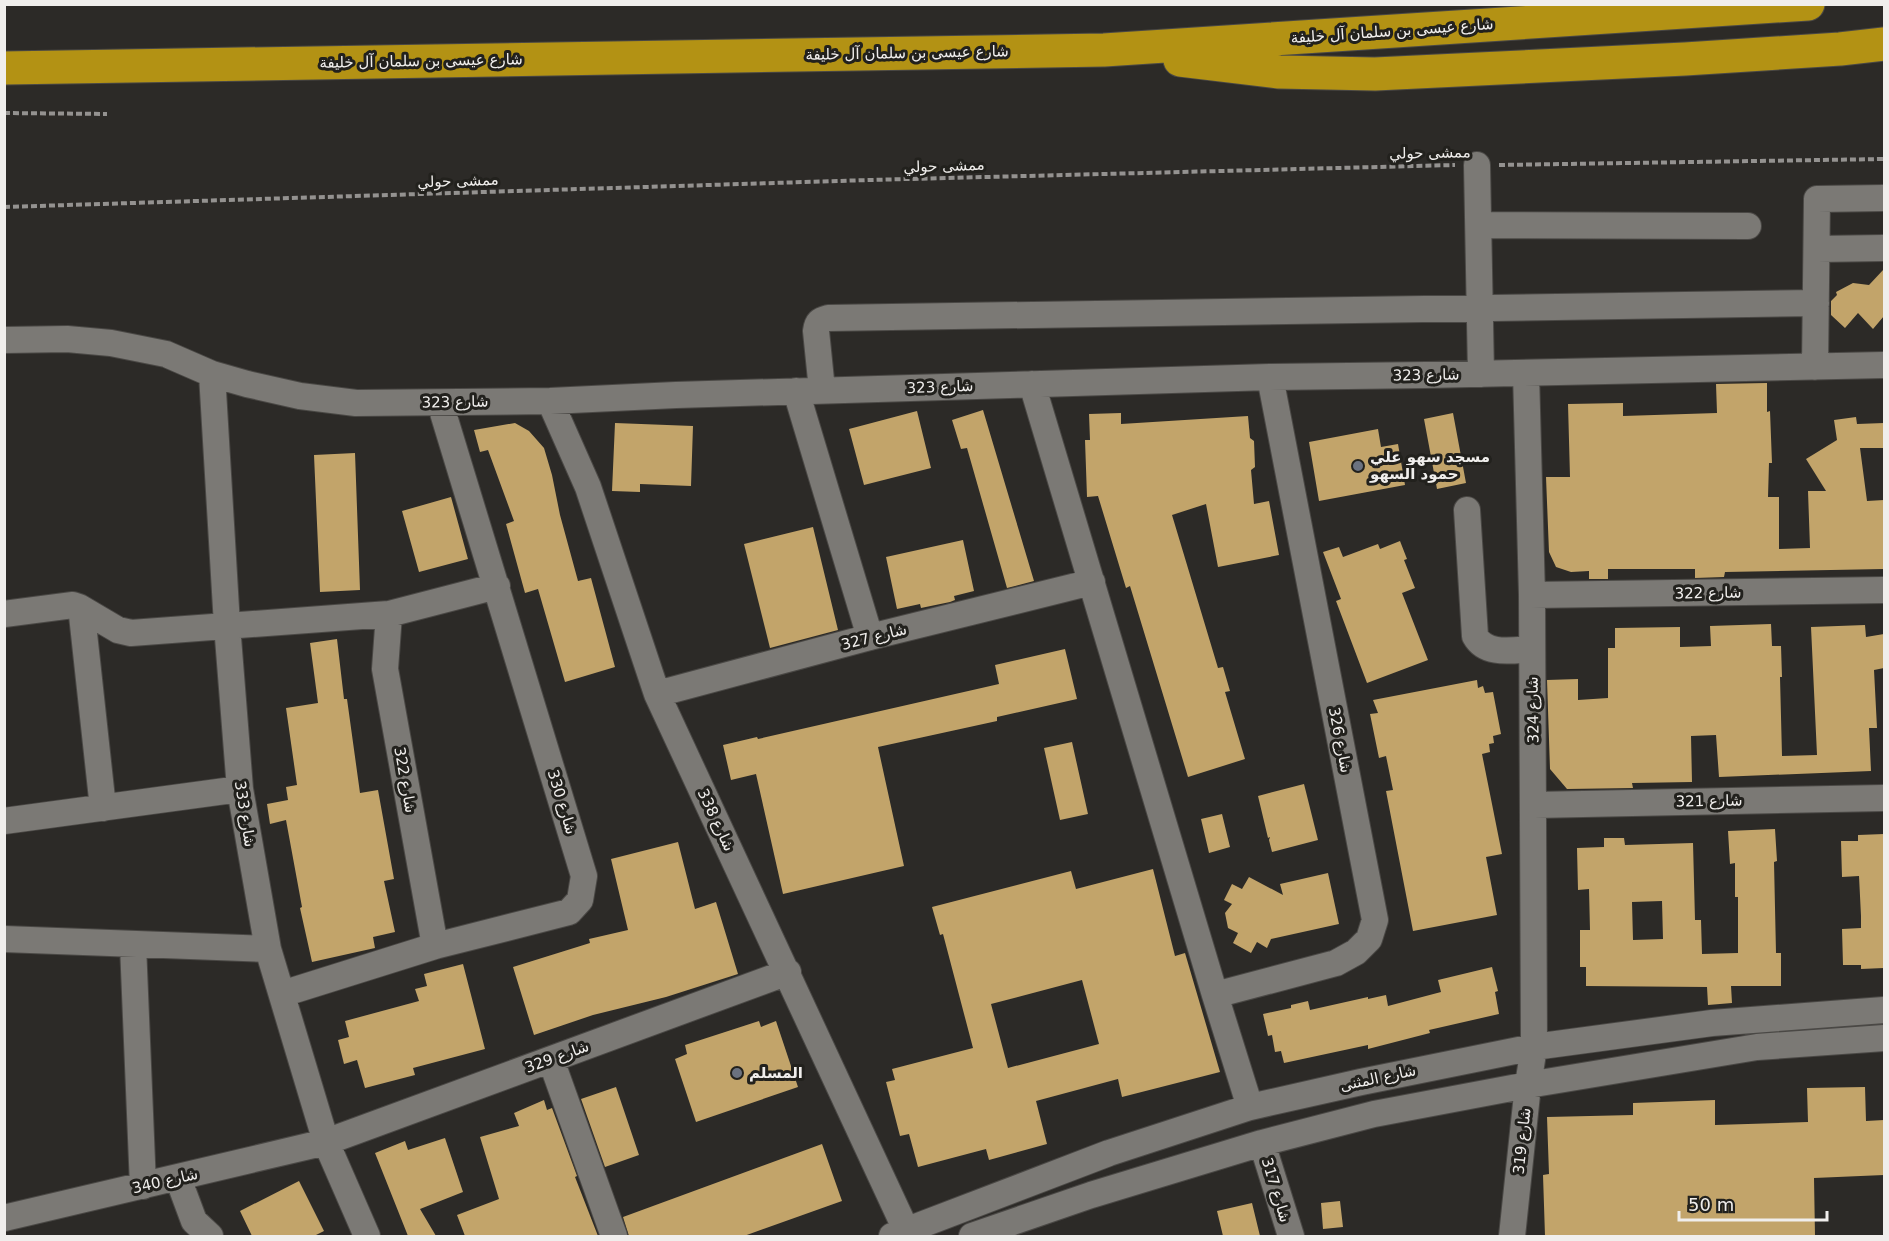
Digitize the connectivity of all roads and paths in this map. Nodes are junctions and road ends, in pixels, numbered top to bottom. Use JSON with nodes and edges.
{"nodes":[{"id":1,"x":1808,"y":4,"type":"edge"},
{"id":2,"x":1884,"y":44,"type":"edge"},
{"id":3,"x":1840,"y":49,"type":"junction"},
{"id":4,"x":1104,"y":50,"type":"junction"},
{"id":5,"x":1884,"y":50,"type":"edge"},
{"id":6,"x":4,"y":68,"type":"edge"},
{"id":7,"x":4,"y":113,"type":"edge"},
{"id":8,"x":107,"y":114,"type":"dead end"},
{"id":9,"x":1884,"y":159,"type":"edge"},
{"id":10,"x":1477,"y":165,"type":"junction"},
{"id":11,"x":1884,"y":198,"type":"edge"},
{"id":12,"x":4,"y":207,"type":"edge"},
{"id":13,"x":1479,"y":225,"type":"junction"},
{"id":14,"x":1748,"y":226,"type":"dead end"},
{"id":15,"x":1884,"y":248,"type":"edge"},
{"id":16,"x":1817,"y":249,"type":"junction"},
{"id":17,"x":1816,"y":303,"type":"junction"},
{"id":18,"x":1480,"y":308,"type":"junction"},
{"id":19,"x":4,"y":339,"type":"edge"},
{"id":20,"x":1884,"y":365,"type":"edge"},
{"id":21,"x":1815,"y":367,"type":"junction"},
{"id":22,"x":1526,"y":373,"type":"junction"},
{"id":23,"x":212,"y":374,"type":"junction"},
{"id":24,"x":1481,"y":374,"type":"junction"},
{"id":25,"x":1270,"y":376,"type":"junction"},
{"id":26,"x":1032,"y":384,"type":"junction"},
{"id":27,"x":822,"y":390,"type":"junction"},
{"id":28,"x":796,"y":391,"type":"junction"},
{"id":29,"x":550,"y":401,"type":"junction"},
{"id":30,"x":440,"y":403,"type":"junction"},
{"id":31,"x":1467,"y":510,"type":"dead end"},
{"id":32,"x":1092,"y":582,"type":"junction"},
{"id":33,"x":496,"y":586,"type":"junction"},
{"id":34,"x":1884,"y":590,"type":"edge"},
{"id":35,"x":1532,"y":595,"type":"junction"},
{"id":36,"x":79,"y":607,"type":"junction"},
{"id":37,"x":4,"y":614,"type":"edge"},
{"id":38,"x":389,"y":614,"type":"junction"},
{"id":39,"x":227,"y":625,"type":"junction"},
{"id":40,"x":870,"y":638,"type":"junction"},
{"id":41,"x":1532,"y":649,"type":"junction"},
{"id":42,"x":657,"y":694,"type":"junction"},
{"id":43,"x":240,"y":789,"type":"junction"},
{"id":44,"x":1884,"y":798,"type":"edge"},
{"id":45,"x":1534,"y":805,"type":"junction"},
{"id":46,"x":103,"y":808,"type":"junction"},
{"id":47,"x":4,"y":821,"type":"edge"},
{"id":48,"x":4,"y":939,"type":"edge"},
{"id":49,"x":133,"y":945,"type":"junction"},
{"id":50,"x":435,"y":946,"type":"junction"},
{"id":51,"x":268,"y":949,"type":"junction"},
{"id":52,"x":788,"y":972,"type":"junction"},
{"id":53,"x":282,"y":994,"type":"junction"},
{"id":54,"x":1215,"y":995,"type":"junction"},
{"id":55,"x":1884,"y":1010,"type":"edge"},
{"id":56,"x":1884,"y":1038,"type":"edge"},
{"id":57,"x":1534,"y":1047,"type":"junction"},
{"id":58,"x":550,"y":1060,"type":"junction"},
{"id":59,"x":1528,"y":1084,"type":"junction"},
{"id":60,"x":1250,"y":1107,"type":"junction"},
{"id":61,"x":326,"y":1142,"type":"junction"},
{"id":62,"x":1262,"y":1143,"type":"junction"},
{"id":63,"x":178,"y":1178,"type":"junction"},
{"id":64,"x":144,"y":1186,"type":"junction"},
{"id":65,"x":6,"y":1221,"type":"edge"},
{"id":66,"x":899,"y":1233,"type":"edge"},
{"id":67,"x":210,"y":1236,"type":"edge"},
{"id":68,"x":367,"y":1236,"type":"edge"},
{"id":69,"x":614,"y":1236,"type":"edge"},
{"id":70,"x":972,"y":1236,"type":"edge"},
{"id":71,"x":1291,"y":1236,"type":"edge"},
{"id":72,"x":1512,"y":1236,"type":"edge"}],
"edges":[{"from":1,"to":4,"type":"highway","name":"شارع عيسى بن سلمان آل خليفة"},
{"from":2,"to":3,"type":"highway"},
{"from":3,"to":4,"type":"highway"},
{"from":3,"to":5,"type":"highway"},
{"from":4,"to":6,"type":"highway","name":"شارع عيسى بن سلمان آل خليفة"},
{"from":7,"to":8,"type":"path"},
{"from":9,"to":10,"type":"path","name":"ممشى حولي"},
{"from":10,"to":12,"type":"path","name":"ممشى حولي"},
{"from":10,"to":13,"type":"street"},
{"from":11,"to":16,"type":"street"},
{"from":13,"to":14,"type":"street"},
{"from":13,"to":18,"type":"street"},
{"from":15,"to":16,"type":"street"},
{"from":16,"to":17,"type":"street"},
{"from":17,"to":18,"type":"street"},
{"from":17,"to":21,"type":"street"},
{"from":18,"to":24,"type":"street"},
{"from":18,"to":27,"type":"street"},
{"from":19,"to":23,"type":"street","name":"شارع 323"},
{"from":20,"to":21,"type":"street","name":"شارع 323"},
{"from":21,"to":22,"type":"street","name":"شارع 323"},
{"from":22,"to":24,"type":"street","name":"شارع 323"},
{"from":22,"to":35,"type":"street","name":"شارع 324"},
{"from":23,"to":30,"type":"street","name":"شارع 323"},
{"from":23,"to":39,"type":"street","name":"شارع 333"},
{"from":24,"to":25,"type":"street","name":"شارع 323"},
{"from":25,"to":26,"type":"street","name":"شارع 323"},
{"from":25,"to":54,"type":"street","name":"شارع 326"},
{"from":26,"to":27,"type":"street","name":"شارع 323"},
{"from":26,"to":32,"type":"street"},
{"from":27,"to":28,"type":"street","name":"شارع 323"},
{"from":28,"to":29,"type":"street","name":"شارع 323"},
{"from":28,"to":40,"type":"street"},
{"from":29,"to":30,"type":"street","name":"شارع 323"},
{"from":29,"to":42,"type":"street","name":"شارع 338"},
{"from":30,"to":33,"type":"street","name":"شارع 330"},
{"from":31,"to":41,"type":"street"},
{"from":32,"to":40,"type":"street","name":"شارع 327"},
{"from":32,"to":54,"type":"street"},
{"from":33,"to":38,"type":"street"},
{"from":33,"to":50,"type":"street","name":"شارع 330"},
{"from":34,"to":35,"type":"street","name":"شارع 322"},
{"from":35,"to":41,"type":"street","name":"شارع 324"},
{"from":36,"to":37,"type":"street"},
{"from":36,"to":39,"type":"street"},
{"from":36,"to":46,"type":"street"},
{"from":38,"to":39,"type":"street"},
{"from":38,"to":50,"type":"street","name":"شارع 322"},
{"from":39,"to":43,"type":"street","name":"شارع 333"},
{"from":40,"to":42,"type":"street","name":"شارع 327"},
{"from":41,"to":45,"type":"street","name":"شارع 324"},
{"from":42,"to":52,"type":"street","name":"شارع 338"},
{"from":43,"to":46,"type":"street"},
{"from":43,"to":51,"type":"street","name":"شارع 333"},
{"from":44,"to":45,"type":"street","name":"شارع 321"},
{"from":45,"to":57,"type":"street","name":"شارع 324"},
{"from":46,"to":47,"type":"street"},
{"from":48,"to":49,"type":"street"},
{"from":49,"to":51,"type":"street"},
{"from":49,"to":64,"type":"street"},
{"from":50,"to":53,"type":"street","name":"شارع 330"},
{"from":51,"to":53,"type":"street","name":"شارع 333"},
{"from":52,"to":58,"type":"street","name":"شارع 329"},
{"from":52,"to":66,"type":"street","name":"شارع 338"},
{"from":53,"to":61,"type":"street","name":"شارع 333"},
{"from":54,"to":60,"type":"street"},
{"from":55,"to":57,"type":"street","name":"شارع المثنى"},
{"from":56,"to":59,"type":"street"},
{"from":57,"to":59,"type":"street","name":"شارع 319"},
{"from":57,"to":60,"type":"street","name":"شارع المثنى"},
{"from":58,"to":61,"type":"street","name":"شارع 329"},
{"from":58,"to":69,"type":"street"},
{"from":59,"to":62,"type":"street"},
{"from":59,"to":72,"type":"street","name":"شارع 319"},
{"from":60,"to":66,"type":"street","name":"شارع المثنى"},
{"from":61,"to":63,"type":"street","name":"شارع 340"},
{"from":61,"to":68,"type":"street","name":"شارع 333"},
{"from":62,"to":70,"type":"street"},
{"from":62,"to":71,"type":"street","name":"شارع 317"},
{"from":63,"to":64,"type":"street","name":"شارع 340"},
{"from":63,"to":67,"type":"street"},
{"from":64,"to":65,"type":"street","name":"شارع 340"}]}
